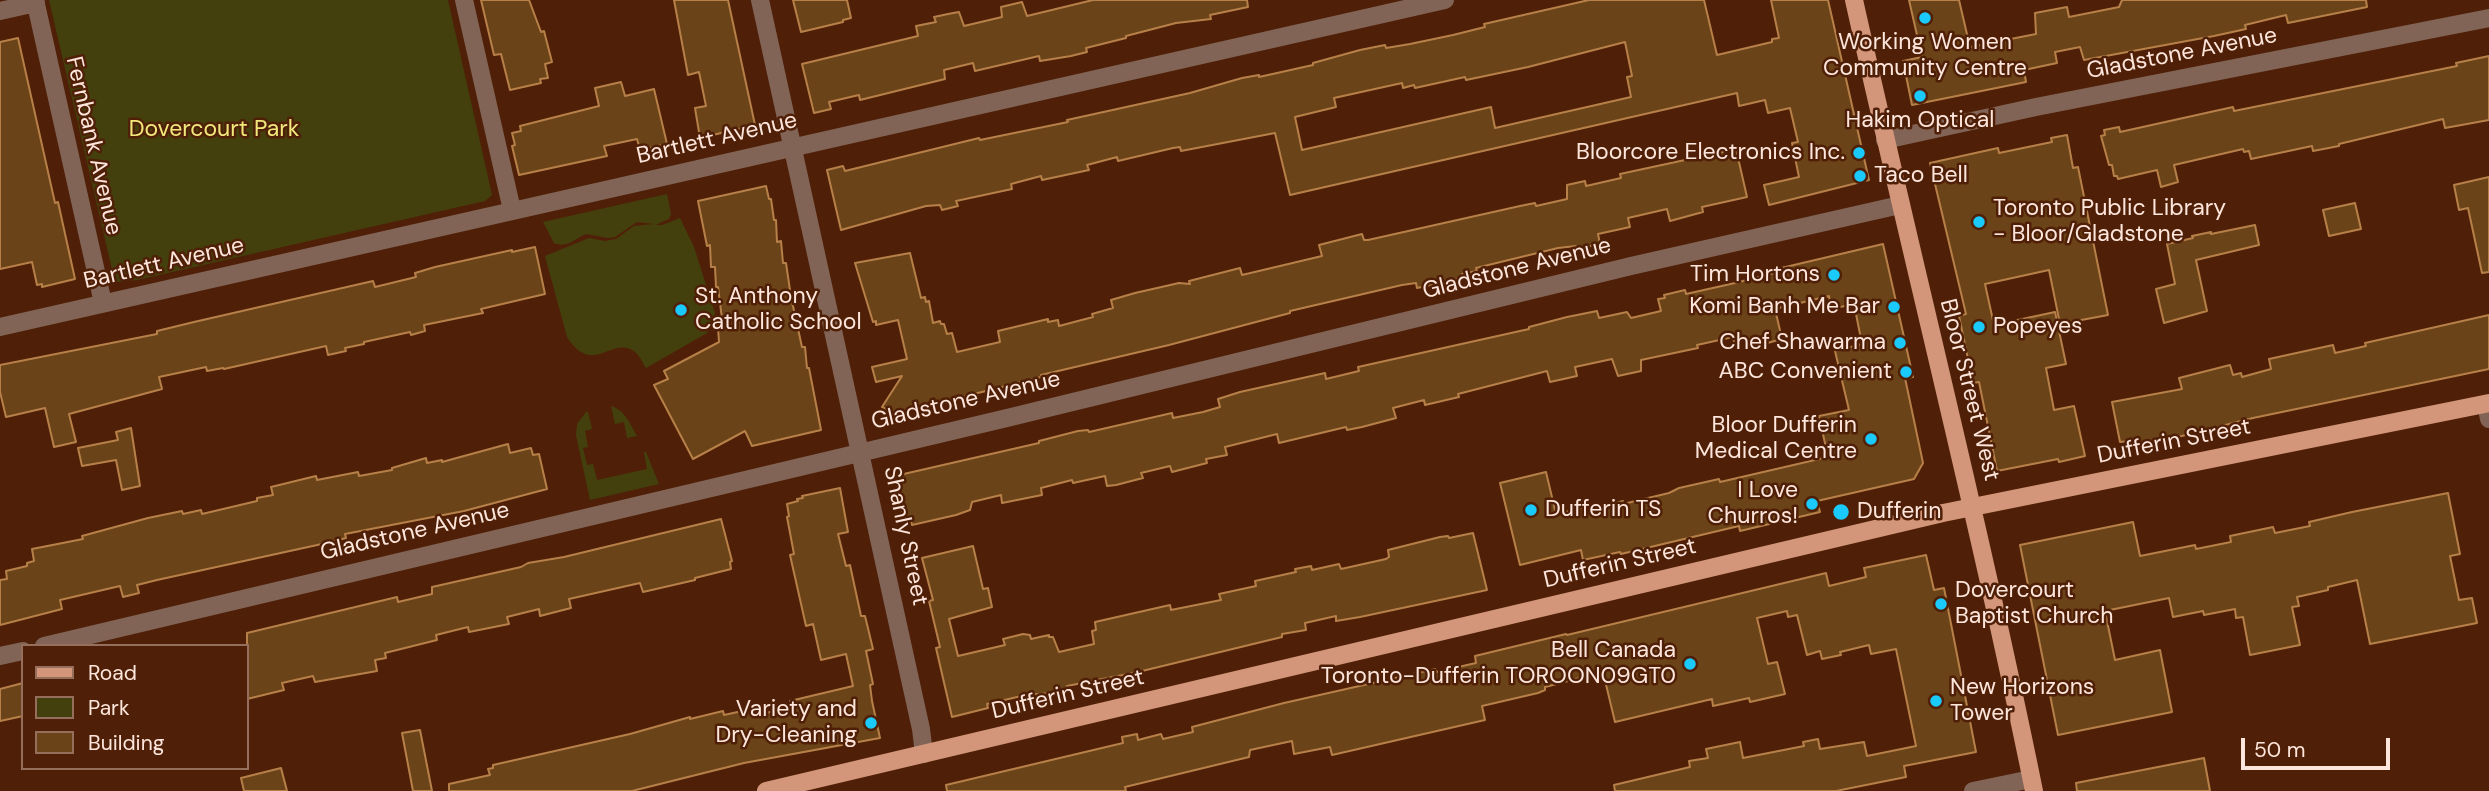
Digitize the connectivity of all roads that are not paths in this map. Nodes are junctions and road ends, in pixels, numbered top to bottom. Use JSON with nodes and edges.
{"nodes":[{"id":1,"x":464,"y":0,"type":"edge"},
{"id":2,"x":760,"y":0,"type":"edge"},
{"id":3,"x":1446,"y":0,"type":"edge"},
{"id":4,"x":1854,"y":0,"type":"edge"},
{"id":5,"x":36,"y":1,"type":"edge"},
{"id":6,"x":0,"y":11,"type":"edge"},
{"id":7,"x":2489,"y":18,"type":"edge"},
{"id":8,"x":1885,"y":140,"type":"junction"},
{"id":9,"x":793,"y":148,"type":"junction"},
{"id":10,"x":1899,"y":205,"type":"junction"},
{"id":11,"x":512,"y":210,"type":"junction"},
{"id":12,"x":103,"y":303,"type":"junction"},
{"id":13,"x":0,"y":327,"type":"edge"},
{"id":14,"x":2488,"y":409,"type":"edge"},
{"id":15,"x":862,"y":451,"type":"junction"},
{"id":16,"x":1972,"y":507,"type":"junction"},
{"id":17,"x":52,"y":644,"type":"edge"},
{"id":18,"x":21,"y":651,"type":"edge"},
{"id":19,"x":0,"y":656,"type":"edge"},
{"id":20,"x":924,"y":754,"type":"junction"},
{"id":21,"x":2033,"y":785,"type":"edge"},
{"id":22,"x":766,"y":791,"type":"edge"},
{"id":23,"x":1973,"y":791,"type":"edge"}],
"edges":[{"from":1,"to":11,"type":"street"},
{"from":2,"to":9,"type":"street","name":"Shanly Street"},
{"from":3,"to":9,"type":"street","name":"Bartlett Avenue"},
{"from":4,"to":8,"type":"main road","name":"Bloor Street West"},
{"from":5,"to":6,"type":"street"},
{"from":5,"to":12,"type":"street","name":"Fernbank Avenue"},
{"from":7,"to":8,"type":"street","name":"Gladstone Avenue"},
{"from":8,"to":10,"type":"main road","name":"Bloor Street West"},
{"from":9,"to":11,"type":"street","name":"Bartlett Avenue"},
{"from":9,"to":15,"type":"street","name":"Shanly Street"},
{"from":10,"to":15,"type":"street","name":"Gladstone Avenue"},
{"from":10,"to":16,"type":"main road","name":"Bloor Street West"},
{"from":11,"to":12,"type":"street","name":"Bartlett Avenue"},
{"from":12,"to":13,"type":"street","name":"Bartlett Avenue"},
{"from":14,"to":16,"type":"main road","name":"Dufferin Street"},
{"from":15,"to":17,"type":"street","name":"Gladstone Avenue"},
{"from":15,"to":20,"type":"street","name":"Shanly Street"},
{"from":16,"to":20,"type":"main road","name":"Dufferin Street"},
{"from":16,"to":21,"type":"main road","name":"Bloor Street West"},
{"from":18,"to":19,"type":"street"},
{"from":20,"to":22,"type":"main road","name":"Dufferin Street"},
{"from":21,"to":23,"type":"street"}]}
